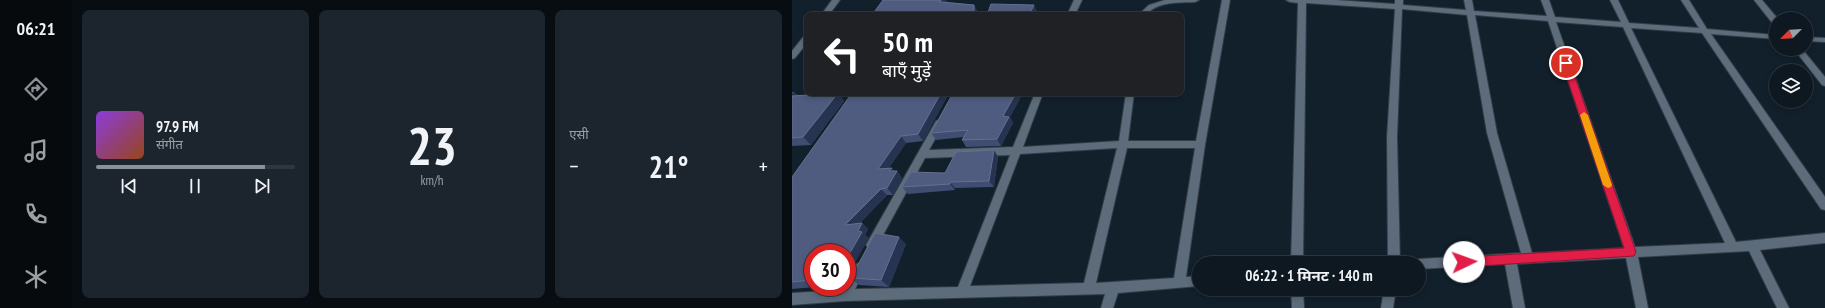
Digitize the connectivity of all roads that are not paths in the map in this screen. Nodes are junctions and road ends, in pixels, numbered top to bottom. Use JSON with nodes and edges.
{"nodes":[{"id":1,"x":836,"y":0,"type":"edge"},
{"id":2,"x":1078,"y":0,"type":"edge"},
{"id":3,"x":1195,"y":0,"type":"edge"},
{"id":4,"x":1226,"y":0,"type":"edge"},
{"id":5,"x":1290,"y":0,"type":"edge"},
{"id":6,"x":1302,"y":0,"type":"edge"},
{"id":7,"x":1468,"y":0,"type":"edge"},
{"id":8,"x":1545,"y":0,"type":"edge"},
{"id":9,"x":1614,"y":0,"type":"edge"},
{"id":10,"x":1685,"y":0,"type":"edge"},
{"id":11,"x":1758,"y":0,"type":"edge"},
{"id":12,"x":1151,"y":2,"type":"edge"},
{"id":13,"x":1350,"y":2,"type":"edge"},
{"id":14,"x":1399,"y":4,"type":"edge"},
{"id":15,"x":827,"y":12,"type":"edge"},
{"id":16,"x":1072,"y":12,"type":"edge"},
{"id":17,"x":1144,"y":12,"type":"edge"},
{"id":18,"x":1468,"y":12,"type":"junction"},
{"id":19,"x":1769,"y":13,"type":"edge"},
{"id":20,"x":1551,"y":19,"type":"junction"},
{"id":21,"x":1626,"y":25,"type":"junction"},
{"id":22,"x":1705,"y":32,"type":"junction"},
{"id":23,"x":1769,"y":37,"type":"edge"},
{"id":24,"x":1813,"y":39,"type":"edge"},
{"id":25,"x":1825,"y":40,"type":"edge"},
{"id":26,"x":804,"y":42,"type":"edge"},
{"id":27,"x":792,"y":56,"type":"edge"},
{"id":28,"x":1804,"y":56,"type":"edge"},
{"id":29,"x":1825,"y":83,"type":"edge"},
{"id":30,"x":1038,"y":96,"type":"edge"},
{"id":31,"x":1130,"y":96,"type":"edge"},
{"id":32,"x":944,"y":113,"type":"edge"},
{"id":33,"x":1123,"y":144,"type":"junction"},
{"id":34,"x":1200,"y":145,"type":"junction"},
{"id":35,"x":1015,"y":151,"type":"junction"},
{"id":36,"x":922,"y":154,"type":"junction"},
{"id":37,"x":1825,"y":206,"type":"edge"},
{"id":38,"x":1825,"y":238,"type":"edge"},
{"id":39,"x":1752,"y":246,"type":"junction"},
{"id":40,"x":1733,"y":247,"type":"junction"},
{"id":41,"x":1631,"y":252,"type":"junction"},
{"id":42,"x":1297,"y":256,"type":"edge"},
{"id":43,"x":1394,"y":256,"type":"edge"},
{"id":44,"x":1528,"y":259,"type":"junction"},
{"id":45,"x":1510,"y":260,"type":"junction"},
{"id":46,"x":1426,"y":264,"type":"edge"},
{"id":47,"x":856,"y":275,"type":"edge"},
{"id":48,"x":1192,"y":281,"type":"edge"},
{"id":49,"x":1179,"y":282,"type":"junction"},
{"id":50,"x":1089,"y":287,"type":"junction"},
{"id":51,"x":1113,"y":288,"type":"junction"},
{"id":52,"x":962,"y":292,"type":"junction"},
{"id":53,"x":856,"y":295,"type":"edge"},
{"id":54,"x":834,"y":296,"type":"edge"},
{"id":55,"x":1297,"y":296,"type":"edge"},
{"id":56,"x":1389,"y":296,"type":"edge"},
{"id":57,"x":792,"y":300,"type":"edge"},
{"id":58,"x":1107,"y":308,"type":"edge"},
{"id":59,"x":1298,"y":308,"type":"edge"},
{"id":60,"x":1387,"y":308,"type":"edge"},
{"id":61,"x":1520,"y":308,"type":"edge"},
{"id":62,"x":1642,"y":308,"type":"edge"},
{"id":63,"x":1783,"y":308,"type":"edge"}],
"edges":[{"from":1,"to":15,"type":"street"},
{"from":2,"to":16,"type":"street"},
{"from":3,"to":12,"type":"street"},
{"from":4,"to":34,"type":"street"},
{"from":5,"to":6,"type":"street"},
{"from":6,"to":13,"type":"street"},
{"from":6,"to":42,"type":"street"},
{"from":7,"to":18,"type":"street"},
{"from":8,"to":20,"type":"street"},
{"from":9,"to":21,"type":"street"},
{"from":10,"to":22,"type":"street"},
{"from":11,"to":19,"type":"street"},
{"from":12,"to":17,"type":"street"},
{"from":13,"to":14,"type":"street"},
{"from":14,"to":18,"type":"street"},
{"from":14,"to":43,"type":"street"},
{"from":18,"to":20,"type":"street"},
{"from":18,"to":44,"type":"street"},
{"from":20,"to":21,"type":"street"},
{"from":20,"to":41,"type":"street"},
{"from":21,"to":22,"type":"street"},
{"from":21,"to":40,"type":"street"},
{"from":22,"to":23,"type":"street"},
{"from":22,"to":37,"type":"street"},
{"from":24,"to":25,"type":"street"},
{"from":26,"to":27,"type":"street"},
{"from":28,"to":29,"type":"street"},
{"from":30,"to":35,"type":"street"},
{"from":31,"to":33,"type":"street"},
{"from":32,"to":36,"type":"street"},
{"from":33,"to":34,"type":"street"},
{"from":33,"to":35,"type":"street"},
{"from":33,"to":50,"type":"street"},
{"from":34,"to":49,"type":"street"},
{"from":35,"to":36,"type":"street"},
{"from":35,"to":52,"type":"street"},
{"from":36,"to":47,"type":"street"},
{"from":38,"to":39,"type":"street"},
{"from":39,"to":40,"type":"street"},
{"from":39,"to":63,"type":"street"},
{"from":40,"to":41,"type":"street"},
{"from":41,"to":44,"type":"street"},
{"from":41,"to":62,"type":"street"},
{"from":44,"to":45,"type":"street"},
{"from":45,"to":46,"type":"street"},
{"from":45,"to":61,"type":"street"},
{"from":48,"to":49,"type":"street"},
{"from":49,"to":51,"type":"street"},
{"from":50,"to":51,"type":"street"},
{"from":50,"to":52,"type":"street"},
{"from":51,"to":58,"type":"street"},
{"from":52,"to":53,"type":"street"},
{"from":54,"to":57,"type":"street"},
{"from":55,"to":59,"type":"street"},
{"from":56,"to":60,"type":"street"}]}
